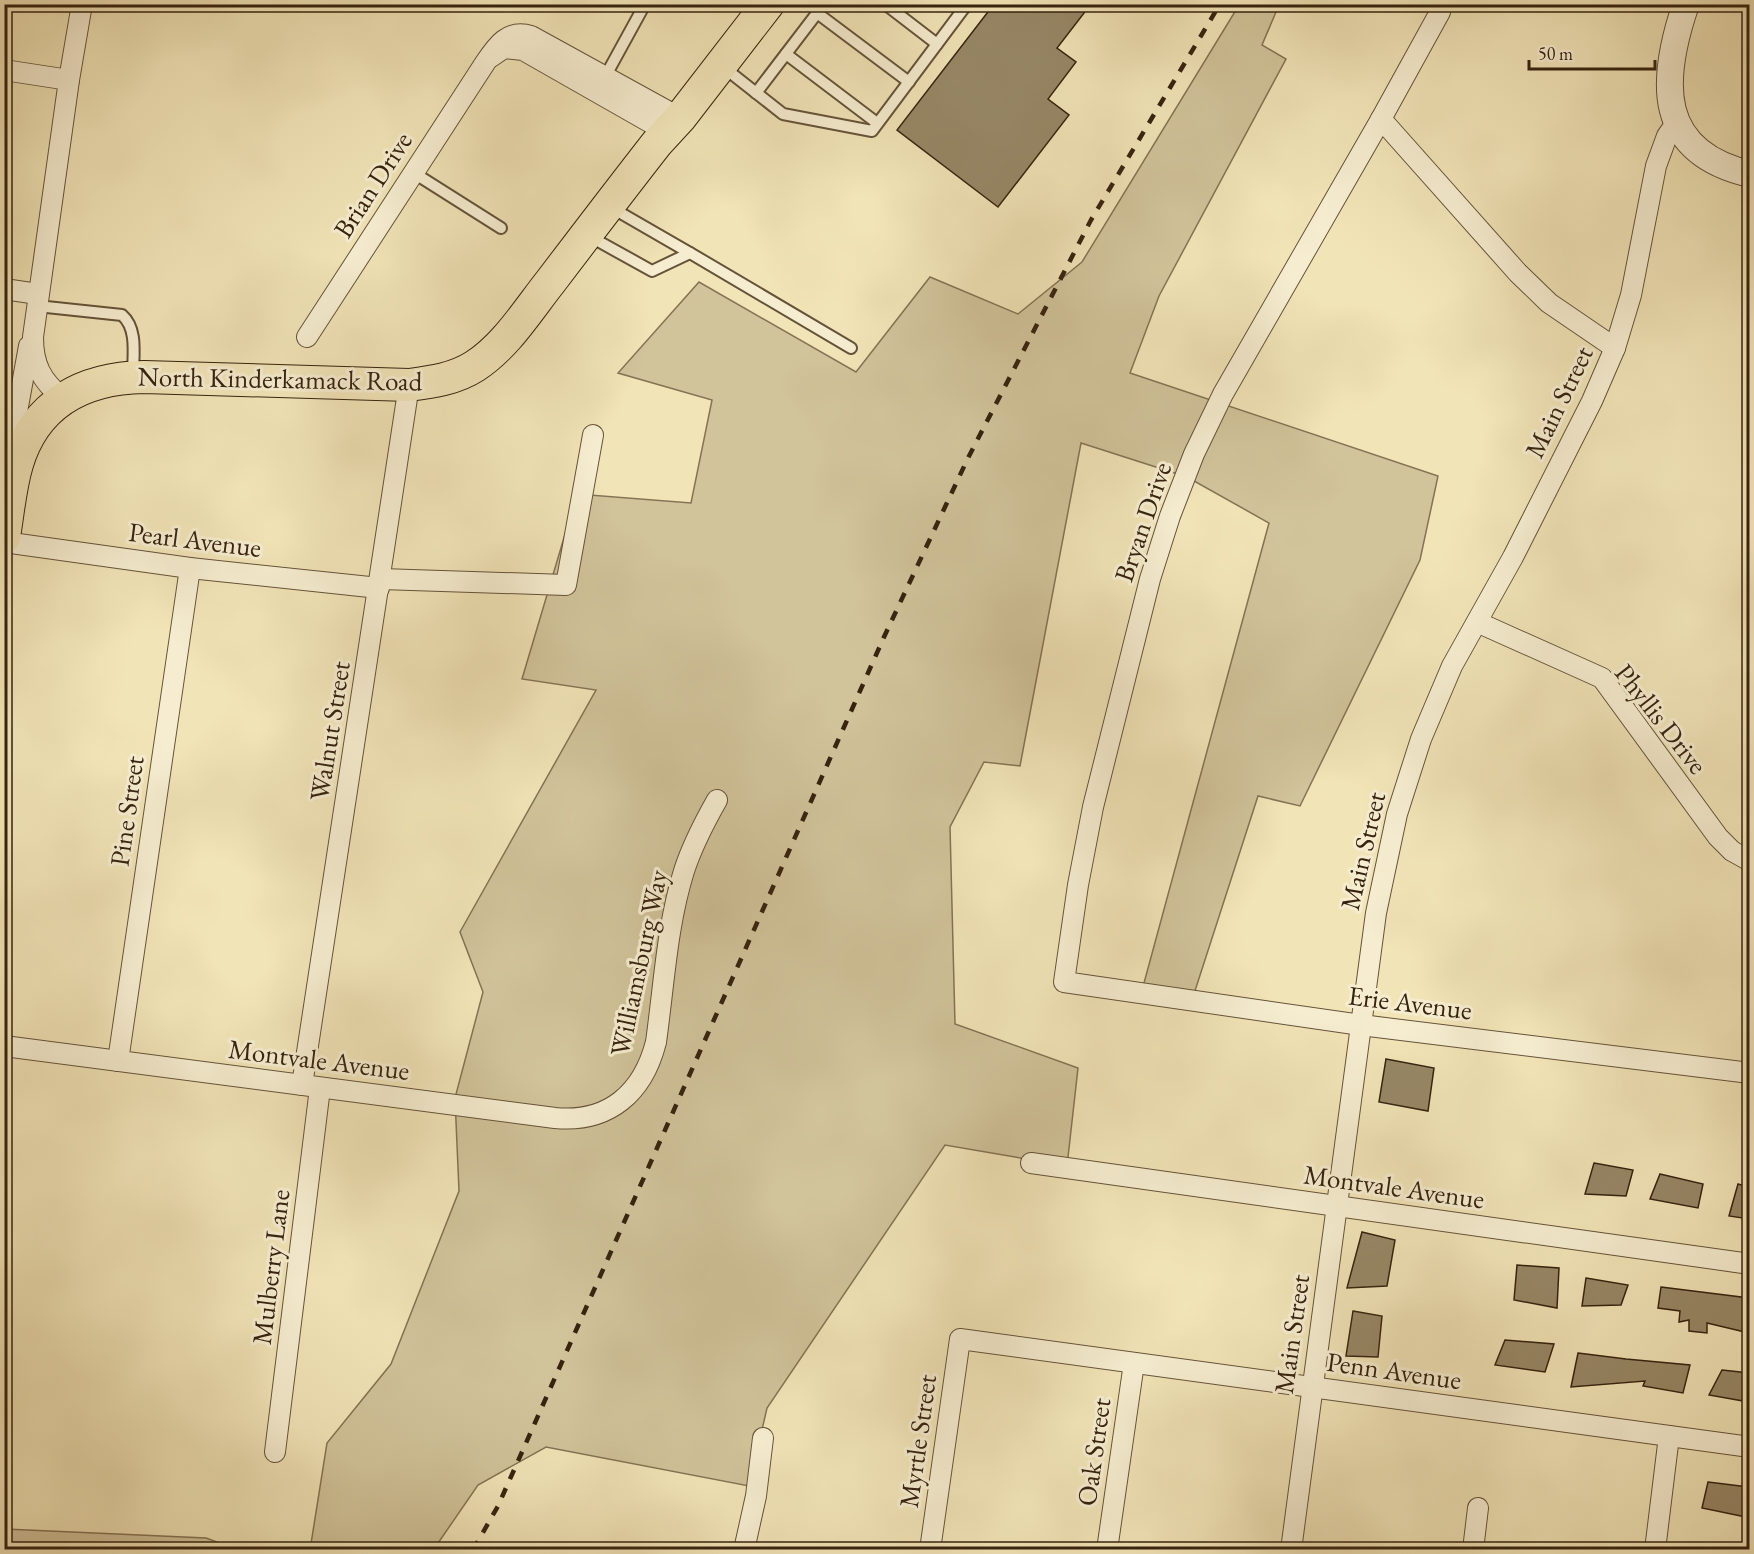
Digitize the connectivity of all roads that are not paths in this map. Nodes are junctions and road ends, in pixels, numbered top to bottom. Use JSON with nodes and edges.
{"nodes":[{"id":1,"x":82,"y":4,"type":"edge"},
{"id":2,"x":645,"y":4,"type":"edge"},
{"id":3,"x":768,"y":4,"type":"edge"},
{"id":4,"x":885,"y":4,"type":"edge"},
{"id":5,"x":967,"y":4,"type":"edge"},
{"id":6,"x":1686,"y":4,"type":"edge"},
{"id":7,"x":820,"y":9,"type":"edge"},
{"id":8,"x":1440,"y":12,"type":"dead end"},
{"id":9,"x":937,"y":44,"type":"junction"},
{"id":10,"x":786,"y":54,"type":"junction"},
{"id":11,"x":485,"y":63,"type":"junction"},
{"id":12,"x":721,"y":65,"type":"junction"},
{"id":13,"x":4,"y":70,"type":"edge"},
{"id":14,"x":605,"y":77,"type":"junction"},
{"id":15,"x":69,"y":80,"type":"junction"},
{"id":16,"x":909,"y":82,"type":"junction"},
{"id":17,"x":756,"y":93,"type":"junction"},
{"id":18,"x":1381,"y":119,"type":"junction"},
{"id":19,"x":1677,"y":122,"type":"junction"},
{"id":20,"x":877,"y":123,"type":"junction"},
{"id":21,"x":673,"y":125,"type":"junction"},
{"id":22,"x":414,"y":173,"type":"junction"},
{"id":23,"x":1749,"y":174,"type":"edge"},
{"id":24,"x":608,"y":206,"type":"junction"},
{"id":25,"x":501,"y":228,"type":"dead end"},
{"id":26,"x":586,"y":235,"type":"junction"},
{"id":27,"x":690,"y":253,"type":"junction"},
{"id":28,"x":4,"y":289,"type":"edge"},
{"id":29,"x":37,"y":305,"type":"junction"},
{"id":30,"x":307,"y":337,"type":"dead end"},
{"id":31,"x":851,"y":348,"type":"dead end"},
{"id":32,"x":1615,"y":348,"type":"junction"},
{"id":33,"x":133,"y":377,"type":"junction"},
{"id":34,"x":409,"y":386,"type":"junction"},
{"id":35,"x":63,"y":398,"type":"junction"},
{"id":36,"x":593,"y":435,"type":"dead end"},
{"id":37,"x":13,"y":483,"type":"junction"},
{"id":38,"x":4,"y":537,"type":"edge"},
{"id":39,"x":4,"y":542,"type":"edge"},
{"id":40,"x":190,"y":568,"type":"junction"},
{"id":41,"x":380,"y":583,"type":"junction"},
{"id":42,"x":1477,"y":622,"type":"junction"},
{"id":43,"x":717,"y":800,"type":"dead end"},
{"id":44,"x":1749,"y":861,"type":"edge"},
{"id":45,"x":1064,"y":982,"type":"joint"},
{"id":46,"x":1361,"y":1025,"type":"junction"},
{"id":47,"x":4,"y":1046,"type":"edge"},
{"id":48,"x":118,"y":1061,"type":"junction"},
{"id":49,"x":1749,"y":1073,"type":"edge"},
{"id":50,"x":311,"y":1087,"type":"junction"},
{"id":51,"x":623,"y":1099,"type":"joint"},
{"id":52,"x":1031,"y":1163,"type":"dead end"},
{"id":53,"x":1337,"y":1206,"type":"junction"},
{"id":54,"x":1749,"y":1264,"type":"edge"},
{"id":55,"x":960,"y":1339,"type":"joint"},
{"id":56,"x":1134,"y":1363,"type":"junction"},
{"id":57,"x":1312,"y":1387,"type":"junction"},
{"id":58,"x":1669,"y":1436,"type":"junction"},
{"id":59,"x":763,"y":1438,"type":"dead end"},
{"id":60,"x":1749,"y":1447,"type":"edge"},
{"id":61,"x":275,"y":1452,"type":"dead end"},
{"id":62,"x":1478,"y":1508,"type":"dead end"},
{"id":63,"x":744,"y":1550,"type":"edge"},
{"id":64,"x":930,"y":1550,"type":"edge"},
{"id":65,"x":1107,"y":1550,"type":"edge"},
{"id":66,"x":1291,"y":1550,"type":"edge"},
{"id":67,"x":1473,"y":1550,"type":"edge"},
{"id":68,"x":1655,"y":1550,"type":"edge"}],
"edges":[{"from":1,"to":15,"type":"street"},
{"from":2,"to":14,"type":"lane"},
{"from":3,"to":12,"type":"main road","name":"North Kinderkamack Road"},
{"from":4,"to":9,"type":"lane"},
{"from":5,"to":9,"type":"lane"},
{"from":6,"to":19,"type":"street"},
{"from":7,"to":10,"type":"lane"},
{"from":7,"to":16,"type":"lane"},
{"from":8,"to":18,"type":"street","name":"Bryan Drive"},
{"from":9,"to":16,"type":"lane"},
{"from":10,"to":17,"type":"lane"},
{"from":10,"to":20,"type":"lane"},
{"from":11,"to":14,"type":"street","name":"Brian Drive"},
{"from":11,"to":21,"type":"street","name":"Brian Drive"},
{"from":11,"to":22,"type":"street","name":"Brian Drive"},
{"from":12,"to":17,"type":"lane"},
{"from":12,"to":21,"type":"main road","name":"North Kinderkamack Road"},
{"from":13,"to":15,"type":"street"},
{"from":14,"to":21,"type":"street","name":"Brian Drive"},
{"from":15,"to":29,"type":"street"},
{"from":16,"to":20,"type":"lane"},
{"from":17,"to":20,"type":"lane"},
{"from":18,"to":32,"type":"street"},
{"from":18,"to":45,"type":"street","name":"Bryan Drive"},
{"from":19,"to":23,"type":"street"},
{"from":19,"to":32,"type":"street","name":"Main Street"},
{"from":21,"to":24,"type":"main road","name":"North Kinderkamack Road"},
{"from":22,"to":25,"type":"lane"},
{"from":22,"to":30,"type":"street","name":"Brian Drive"},
{"from":24,"to":26,"type":"main road","name":"North Kinderkamack Road"},
{"from":24,"to":27,"type":"lane"},
{"from":26,"to":27,"type":"lane"},
{"from":26,"to":34,"type":"main road","name":"North Kinderkamack Road"},
{"from":27,"to":31,"type":"lane"},
{"from":28,"to":29,"type":"street"},
{"from":29,"to":33,"type":"lane"},
{"from":29,"to":35,"type":"street"},
{"from":29,"to":37,"type":"street"},
{"from":32,"to":42,"type":"street","name":"Main Street"},
{"from":33,"to":34,"type":"main road","name":"North Kinderkamack Road"},
{"from":33,"to":35,"type":"main road","name":"North Kinderkamack Road"},
{"from":34,"to":41,"type":"street","name":"Walnut Street"},
{"from":35,"to":37,"type":"main road","name":"North Kinderkamack Road"},
{"from":36,"to":41,"type":"street","name":"Pearl Avenue"},
{"from":37,"to":38,"type":"main road","name":"North Kinderkamack Road"},
{"from":39,"to":40,"type":"street","name":"Pearl Avenue"},
{"from":40,"to":41,"type":"street","name":"Pearl Avenue"},
{"from":40,"to":48,"type":"street","name":"Pine Street"},
{"from":41,"to":50,"type":"street","name":"Walnut Street"},
{"from":42,"to":44,"type":"street","name":"Phyllis Drive"},
{"from":42,"to":46,"type":"street","name":"Main Street"},
{"from":43,"to":51,"type":"street","name":"Williamsburg Way"},
{"from":45,"to":46,"type":"street","name":"Erie Avenue"},
{"from":46,"to":49,"type":"street","name":"Erie Avenue"},
{"from":46,"to":53,"type":"street","name":"Main Street"},
{"from":47,"to":48,"type":"street","name":"Montvale Avenue"},
{"from":48,"to":50,"type":"street","name":"Montvale Avenue"},
{"from":50,"to":51,"type":"street","name":"Montvale Avenue"},
{"from":50,"to":61,"type":"street","name":"Mulberry Lane"},
{"from":52,"to":53,"type":"street","name":"Montvale Avenue"},
{"from":53,"to":54,"type":"street","name":"Montvale Avenue"},
{"from":53,"to":57,"type":"street","name":"Main Street"},
{"from":55,"to":56,"type":"street","name":"Penn Avenue"},
{"from":55,"to":64,"type":"street","name":"Myrtle Street"},
{"from":56,"to":57,"type":"street","name":"Penn Avenue"},
{"from":56,"to":65,"type":"street","name":"Oak Street"},
{"from":57,"to":58,"type":"street","name":"Penn Avenue"},
{"from":57,"to":66,"type":"street","name":"Main Street"},
{"from":58,"to":60,"type":"street","name":"Penn Avenue"},
{"from":58,"to":68,"type":"street"},
{"from":59,"to":63,"type":"street"},
{"from":62,"to":67,"type":"street"}]}
